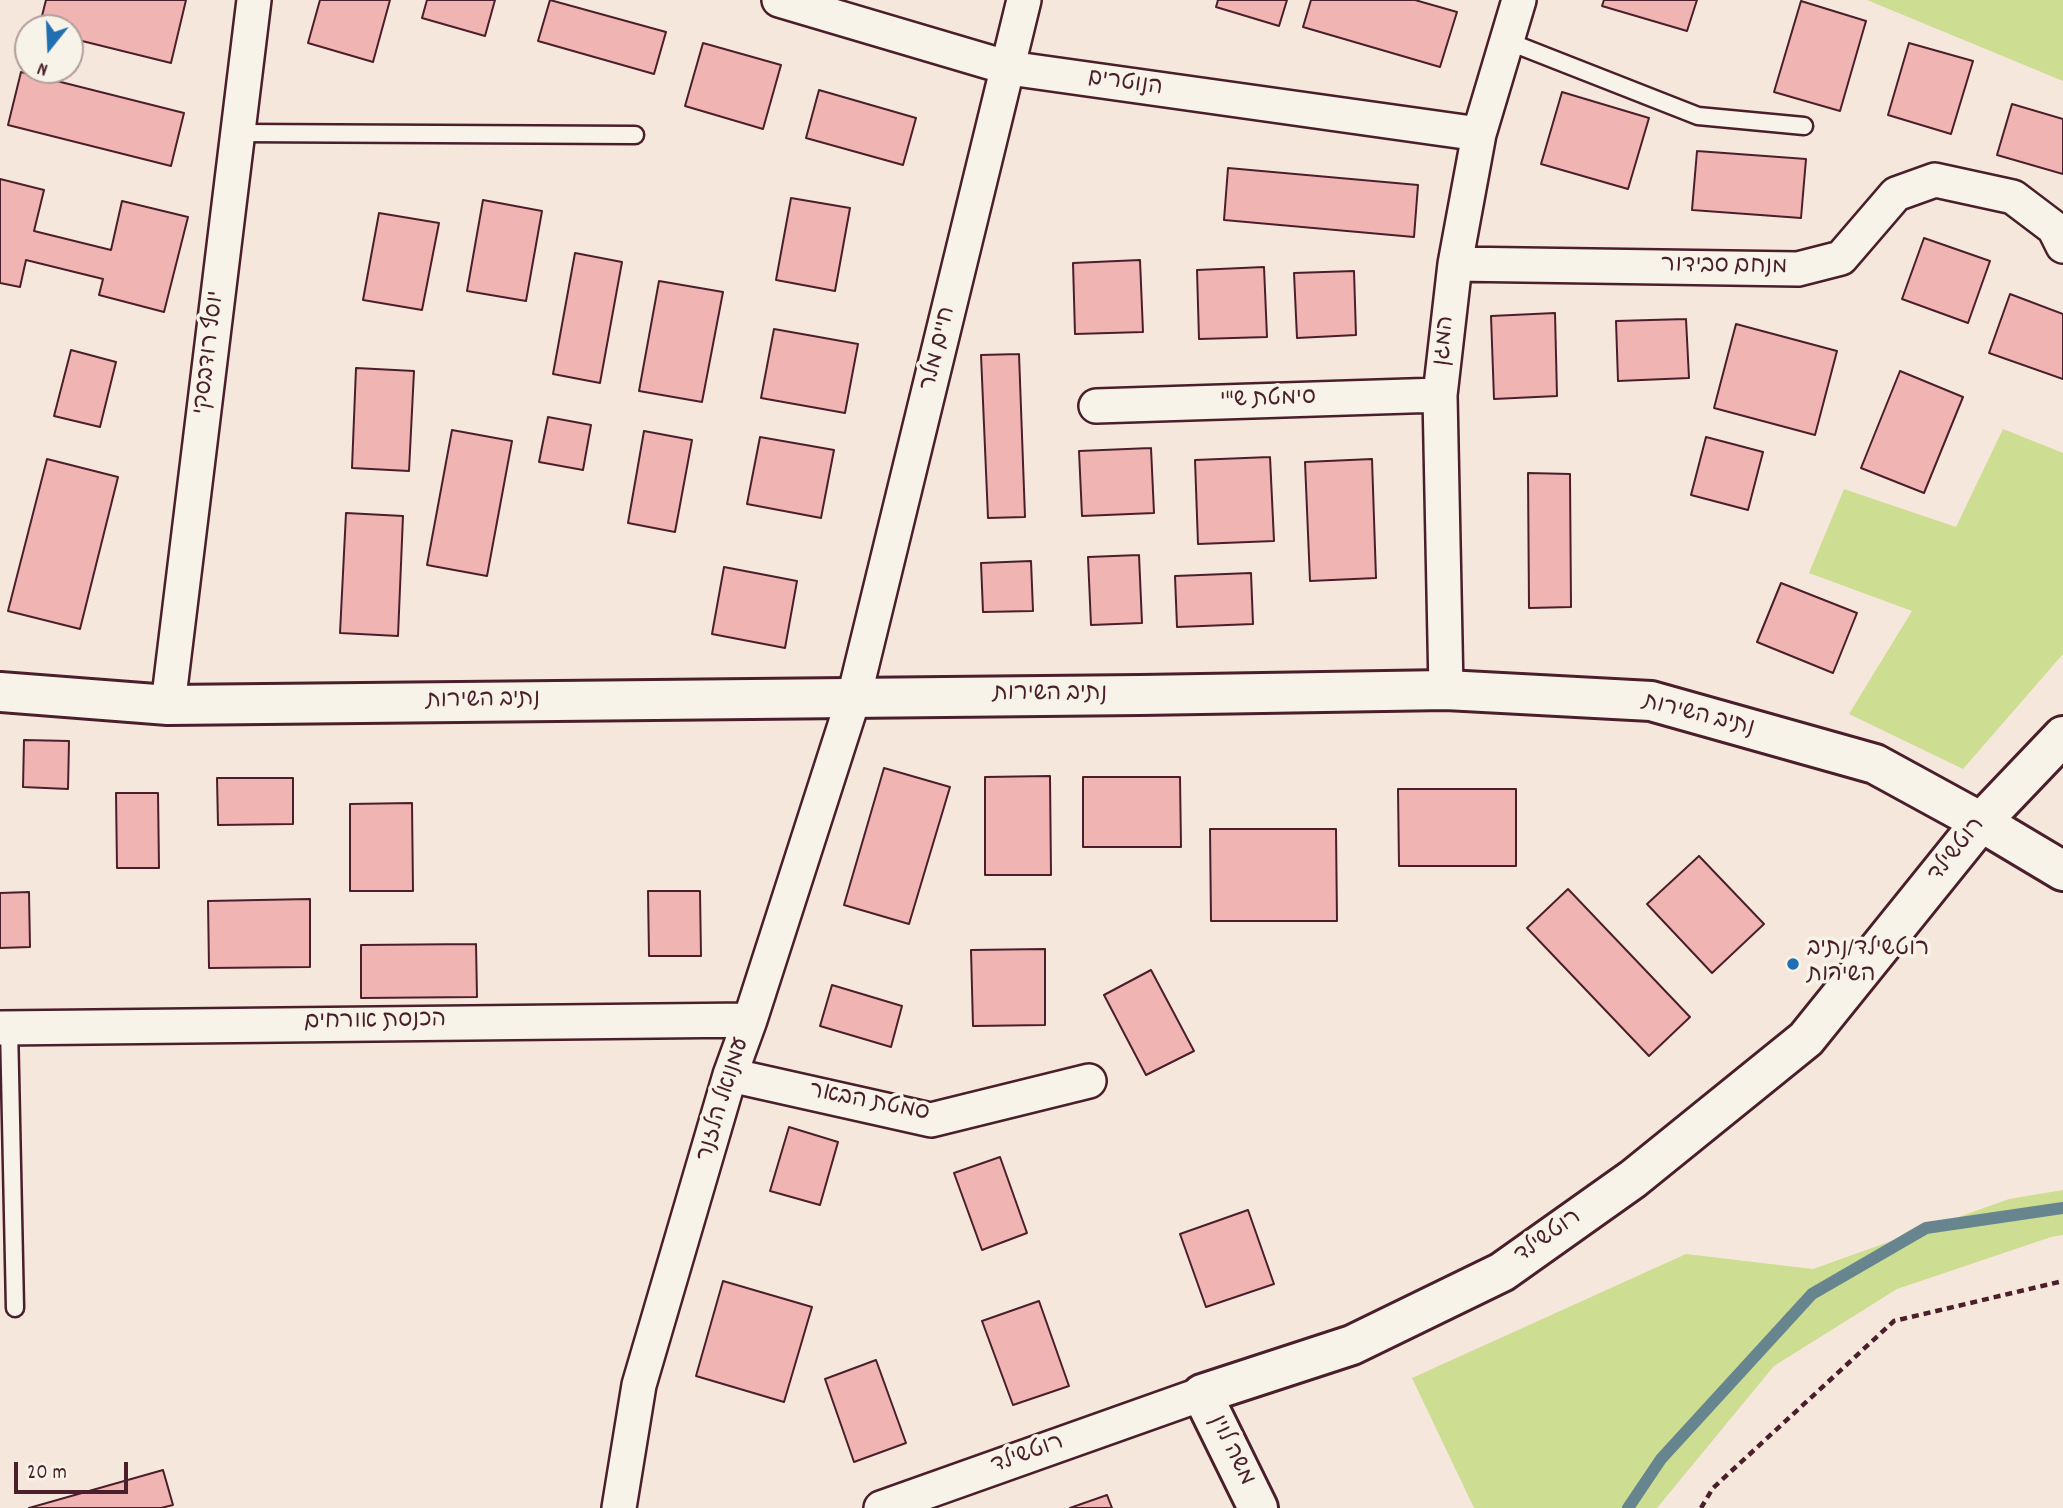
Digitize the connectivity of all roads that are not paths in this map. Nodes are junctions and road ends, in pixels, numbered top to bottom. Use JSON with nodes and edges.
{"nodes":[{"id":1,"x":254,"y":0,"type":"edge"},
{"id":2,"x":779,"y":0,"type":"edge"},
{"id":3,"x":1024,"y":0,"type":"edge"},
{"id":4,"x":1519,"y":0,"type":"edge"},
{"id":5,"x":1507,"y":41,"type":"junction"},
{"id":6,"x":1009,"y":68,"type":"junction"},
{"id":7,"x":1804,"y":126,"type":"dead end"},
{"id":8,"x":237,"y":133,"type":"junction"},
{"id":9,"x":1479,"y":134,"type":"junction"},
{"id":10,"x":635,"y":135,"type":"dead end"},
{"id":11,"x":2063,"y":246,"type":"edge"},
{"id":12,"x":1455,"y":264,"type":"junction"},
{"id":13,"x":1440,"y":395,"type":"junction"},
{"id":14,"x":1096,"y":406,"type":"dead end"},
{"id":15,"x":1446,"y":690,"type":"junction"},
{"id":16,"x":0,"y":692,"type":"edge"},
{"id":17,"x":854,"y":697,"type":"junction"},
{"id":18,"x":168,"y":705,"type":"junction"},
{"id":19,"x":2063,"y":736,"type":"edge"},
{"id":20,"x":1981,"y":822,"type":"junction"},
{"id":21,"x":2063,"y":871,"type":"edge"},
{"id":22,"x":750,"y":1020,"type":"junction"},
{"id":23,"x":4,"y":1027,"type":"edge"},
{"id":24,"x":730,"y":1075,"type":"junction"},
{"id":25,"x":1089,"y":1081,"type":"dead end"},
{"id":26,"x":15,"y":1308,"type":"dead end"},
{"id":27,"x":1202,"y":1394,"type":"junction"},
{"id":28,"x":619,"y":1508,"type":"edge"},
{"id":29,"x":881,"y":1508,"type":"edge"},
{"id":30,"x":1258,"y":1508,"type":"edge"}],
"edges":[{"from":1,"to":8,"type":"street","name":"יוסף רודבסקי"},
{"from":2,"to":6,"type":"street","name":"הנוטרים"},
{"from":3,"to":6,"type":"street","name":"חיים מלר"},
{"from":4,"to":5,"type":"street","name":"המגן"},
{"from":5,"to":7,"type":"lane"},
{"from":5,"to":9,"type":"street","name":"המגן"},
{"from":6,"to":9,"type":"street","name":"הנוטרים"},
{"from":6,"to":17,"type":"street","name":"חיים מלר"},
{"from":8,"to":10,"type":"lane"},
{"from":8,"to":18,"type":"street","name":"יוסף רודבסקי"},
{"from":9,"to":12,"type":"street","name":"המגן"},
{"from":11,"to":12,"type":"street","name":"מנחם סבידור"},
{"from":12,"to":13,"type":"street","name":"המגן"},
{"from":13,"to":14,"type":"street","name":"סימטת ש\"י"},
{"from":13,"to":15,"type":"street","name":"המגן"},
{"from":15,"to":17,"type":"street","name":"נתיב השירות"},
{"from":15,"to":20,"type":"street","name":"נתיב השירות"},
{"from":16,"to":18,"type":"street","name":"נתיב השירות"},
{"from":17,"to":18,"type":"street","name":"נתיב השירות"},
{"from":17,"to":22,"type":"street","name":"עמנואל הלזנר"},
{"from":19,"to":20,"type":"street","name":"רוטשילד"},
{"from":20,"to":21,"type":"street","name":"נתיב השירות"},
{"from":20,"to":27,"type":"street","name":"רוטשילד"},
{"from":22,"to":23,"type":"street","name":"הכנסת אורחים"},
{"from":22,"to":24,"type":"street","name":"עמנואל הלזנר"},
{"from":23,"to":26,"type":"lane"},
{"from":24,"to":25,"type":"street","name":"סמטת הבאר"},
{"from":24,"to":28,"type":"street","name":"עמנואל הלזנר"},
{"from":27,"to":29,"type":"street","name":"רוטשילד"},
{"from":27,"to":30,"type":"street","name":"משה לוין"}]}
